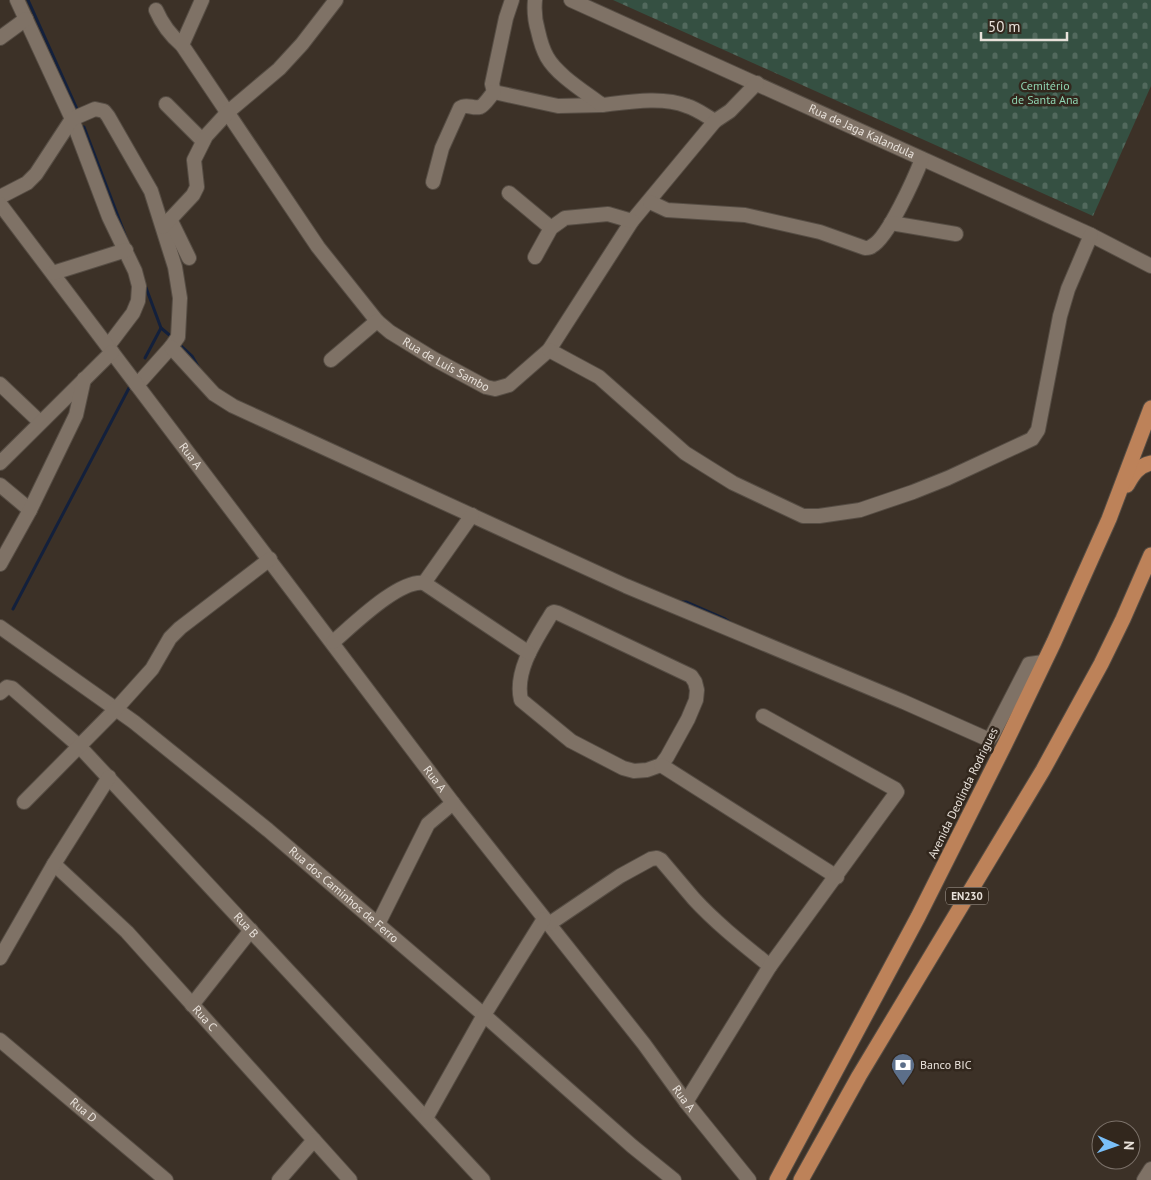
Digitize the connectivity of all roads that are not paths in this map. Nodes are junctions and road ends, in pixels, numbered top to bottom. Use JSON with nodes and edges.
{"nodes":[{"id":1,"x":17,"y":0,"type":"edge"},
{"id":2,"x":202,"y":0,"type":"edge"},
{"id":3,"x":336,"y":0,"type":"edge"},
{"id":4,"x":512,"y":0,"type":"edge"},
{"id":5,"x":535,"y":0,"type":"edge"},
{"id":6,"x":571,"y":0,"type":"edge"},
{"id":7,"x":156,"y":10,"type":"dead end"},
{"id":8,"x":26,"y":19,"type":"junction"},
{"id":9,"x":0,"y":38,"type":"edge"},
{"id":10,"x":182,"y":45,"type":"junction"},
{"id":11,"x":757,"y":83,"type":"junction"},
{"id":12,"x":494,"y":92,"type":"junction"},
{"id":13,"x":166,"y":104,"type":"dead end"},
{"id":14,"x":602,"y":105,"type":"junction"},
{"id":15,"x":228,"y":112,"type":"junction"},
{"id":16,"x":75,"y":118,"type":"junction"},
{"id":17,"x":715,"y":121,"type":"junction"},
{"id":18,"x":203,"y":141,"type":"junction"},
{"id":19,"x":922,"y":159,"type":"junction"},
{"id":20,"x":433,"y":182,"type":"dead end"},
{"id":21,"x":509,"y":193,"type":"dead end"},
{"id":22,"x":0,"y":197,"type":"edge"},
{"id":23,"x":650,"y":202,"type":"junction"},
{"id":24,"x":0,"y":204,"type":"edge"},
{"id":25,"x":632,"y":221,"type":"junction"},
{"id":26,"x":167,"y":223,"type":"junction"},
{"id":27,"x":891,"y":223,"type":"junction"},
{"id":28,"x":551,"y":228,"type":"junction"},
{"id":29,"x":956,"y":234,"type":"dead end"},
{"id":30,"x":1091,"y":235,"type":"junction"},
{"id":31,"x":126,"y":250,"type":"junction"},
{"id":32,"x":535,"y":257,"type":"dead end"},
{"id":33,"x":189,"y":258,"type":"dead end"},
{"id":34,"x":1151,"y":266,"type":"edge"},
{"id":35,"x":53,"y":273,"type":"junction"},
{"id":36,"x":377,"y":321,"type":"junction"},
{"id":37,"x":172,"y":347,"type":"junction"},
{"id":38,"x":549,"y":350,"type":"junction"},
{"id":39,"x":112,"y":352,"type":"junction"},
{"id":40,"x":331,"y":360,"type":"dead end"},
{"id":41,"x":84,"y":379,"type":"junction"},
{"id":42,"x":0,"y":384,"type":"edge"},
{"id":43,"x":138,"y":385,"type":"junction"},
{"id":44,"x":1151,"y":408,"type":"edge"},
{"id":45,"x":40,"y":422,"type":"junction"},
{"id":46,"x":0,"y":463,"type":"edge"},
{"id":47,"x":1151,"y":463,"type":"edge"},
{"id":48,"x":0,"y":485,"type":"edge"},
{"id":49,"x":30,"y":510,"type":"junction"},
{"id":50,"x":472,"y":515,"type":"junction"},
{"id":51,"x":1109,"y":519,"type":"junction"},
{"id":52,"x":1151,"y":556,"type":"edge"},
{"id":53,"x":270,"y":559,"type":"junction"},
{"id":54,"x":0,"y":564,"type":"edge"},
{"id":55,"x":424,"y":583,"type":"junction"},
{"id":56,"x":5,"y":630,"type":"edge"},
{"id":57,"x":333,"y":642,"type":"junction"},
{"id":58,"x":529,"y":653,"type":"junction"},
{"id":59,"x":1044,"y":662,"type":"junction"},
{"id":60,"x":0,"y":694,"type":"edge"},
{"id":61,"x":116,"y":710,"type":"junction"},
{"id":62,"x":763,"y":716,"type":"dead end"},
{"id":63,"x":79,"y":746,"type":"junction"},
{"id":64,"x":661,"y":764,"type":"junction"},
{"id":65,"x":109,"y":777,"type":"junction"},
{"id":66,"x":24,"y":802,"type":"dead end"},
{"id":67,"x":453,"y":803,"type":"junction"},
{"id":68,"x":54,"y":864,"type":"junction"},
{"id":69,"x":837,"y":877,"type":"junction"},
{"id":70,"x":547,"y":922,"type":"junction"},
{"id":71,"x":378,"y":924,"type":"junction"},
{"id":72,"x":251,"y":930,"type":"junction"},
{"id":73,"x":0,"y":958,"type":"edge"},
{"id":74,"x":770,"y":966,"type":"junction"},
{"id":75,"x":192,"y":1005,"type":"junction"},
{"id":76,"x":484,"y":1015,"type":"junction"},
{"id":77,"x":0,"y":1040,"type":"edge"},
{"id":78,"x":686,"y":1102,"type":"junction"},
{"id":79,"x":426,"y":1118,"type":"junction"},
{"id":80,"x":314,"y":1140,"type":"junction"},
{"id":81,"x":1151,"y":1169,"type":"edge"},
{"id":82,"x":166,"y":1180,"type":"edge"},
{"id":83,"x":279,"y":1180,"type":"edge"},
{"id":84,"x":350,"y":1180,"type":"edge"},
{"id":85,"x":483,"y":1180,"type":"edge"},
{"id":86,"x":674,"y":1180,"type":"edge"},
{"id":87,"x":749,"y":1180,"type":"edge"},
{"id":88,"x":777,"y":1180,"type":"edge"},
{"id":89,"x":801,"y":1180,"type":"edge"},
{"id":90,"x":1144,"y":1180,"type":"edge"}],
"edges":[{"from":1,"to":8,"type":"street"},
{"from":2,"to":10,"type":"street"},
{"from":3,"to":15,"type":"street"},
{"from":4,"to":12,"type":"street"},
{"from":5,"to":14,"type":"street"},
{"from":6,"to":11,"type":"street","name":"Rua de Jaga Kalandula"},
{"from":7,"to":10,"type":"street","name":"Rua de Luís Sambo"},
{"from":8,"to":9,"type":"street"},
{"from":8,"to":16,"type":"street"},
{"from":10,"to":15,"type":"street","name":"Rua de Luís Sambo"},
{"from":11,"to":17,"type":"street","name":"Rua de Luís Sambo"},
{"from":11,"to":19,"type":"street","name":"Rua de Jaga Kalandula"},
{"from":12,"to":14,"type":"street"},
{"from":12,"to":20,"type":"street"},
{"from":13,"to":18,"type":"street"},
{"from":14,"to":17,"type":"street"},
{"from":15,"to":18,"type":"street"},
{"from":15,"to":36,"type":"street","name":"Rua de Luís Sambo"},
{"from":16,"to":22,"type":"street"},
{"from":16,"to":26,"type":"street"},
{"from":16,"to":31,"type":"street"},
{"from":17,"to":23,"type":"street","name":"Rua de Luís Sambo"},
{"from":18,"to":26,"type":"street"},
{"from":19,"to":27,"type":"street"},
{"from":19,"to":30,"type":"street","name":"Rua de Jaga Kalandula"},
{"from":21,"to":28,"type":"street"},
{"from":23,"to":25,"type":"street","name":"Rua de Luís Sambo"},
{"from":23,"to":27,"type":"street"},
{"from":24,"to":35,"type":"street"},
{"from":25,"to":28,"type":"street"},
{"from":25,"to":38,"type":"street","name":"Rua de Luís Sambo"},
{"from":26,"to":33,"type":"street"},
{"from":26,"to":37,"type":"street"},
{"from":27,"to":29,"type":"street"},
{"from":28,"to":32,"type":"street"},
{"from":30,"to":34,"type":"street","name":"Rua de Jaga Kalandula"},
{"from":30,"to":38,"type":"street"},
{"from":31,"to":35,"type":"street"},
{"from":31,"to":39,"type":"street"},
{"from":35,"to":39,"type":"street"},
{"from":36,"to":38,"type":"street","name":"Rua de Luís Sambo"},
{"from":36,"to":40,"type":"street"},
{"from":37,"to":43,"type":"street"},
{"from":37,"to":50,"type":"street"},
{"from":39,"to":41,"type":"street"},
{"from":39,"to":43,"type":"street","name":"Rua A"},
{"from":41,"to":45,"type":"street"},
{"from":41,"to":49,"type":"street"},
{"from":42,"to":45,"type":"street"},
{"from":43,"to":53,"type":"street","name":"Rua A"},
{"from":44,"to":51,"type":"highway","name":"Avenida Deolinda Rodrigues"},
{"from":45,"to":46,"type":"street"},
{"from":47,"to":51,"type":"highway"},
{"from":48,"to":49,"type":"street"},
{"from":49,"to":54,"type":"street"},
{"from":50,"to":55,"type":"street"},
{"from":50,"to":59,"type":"street"},
{"from":51,"to":59,"type":"highway","name":"Avenida Deolinda Rodrigues","number":"EN230"},
{"from":52,"to":89,"type":"highway","number":"EN230"},
{"from":53,"to":57,"type":"street","name":"Rua A"},
{"from":53,"to":61,"type":"street"},
{"from":55,"to":57,"type":"street"},
{"from":55,"to":58,"type":"street"},
{"from":56,"to":61,"type":"street","name":"Rua dos Caminhos de Ferro"},
{"from":57,"to":67,"type":"street","name":"Rua A"},
{"from":58,"to":64,"type":"street"},
{"from":58,"to":64,"type":"street"},
{"from":59,"to":88,"type":"highway","name":"Avenida Deolinda Rodrigues","number":"EN230"},
{"from":60,"to":63,"type":"street","name":"Rua B"},
{"from":61,"to":63,"type":"street"},
{"from":61,"to":71,"type":"street","name":"Rua dos Caminhos de Ferro"},
{"from":62,"to":69,"type":"street"},
{"from":63,"to":65,"type":"street","name":"Rua B"},
{"from":63,"to":66,"type":"street"},
{"from":64,"to":69,"type":"street"},
{"from":65,"to":68,"type":"street"},
{"from":65,"to":72,"type":"street","name":"Rua B"},
{"from":67,"to":70,"type":"street","name":"Rua A"},
{"from":67,"to":71,"type":"street"},
{"from":68,"to":73,"type":"street"},
{"from":68,"to":75,"type":"street","name":"Rua C"},
{"from":69,"to":74,"type":"street"},
{"from":70,"to":74,"type":"street"},
{"from":70,"to":76,"type":"street"},
{"from":70,"to":78,"type":"street","name":"Rua A"},
{"from":71,"to":76,"type":"street","name":"Rua dos Caminhos de Ferro"},
{"from":72,"to":75,"type":"street"},
{"from":72,"to":79,"type":"street","name":"Rua B"},
{"from":74,"to":78,"type":"street"},
{"from":75,"to":80,"type":"street","name":"Rua C"},
{"from":76,"to":79,"type":"street"},
{"from":76,"to":86,"type":"street","name":"Rua dos Caminhos de Ferro"},
{"from":77,"to":82,"type":"street","name":"Rua D"},
{"from":78,"to":87,"type":"street","name":"Rua A"},
{"from":79,"to":85,"type":"street","name":"Rua B"},
{"from":80,"to":83,"type":"street"},
{"from":80,"to":84,"type":"street","name":"Rua C"},
{"from":81,"to":90,"type":"street"}]}
